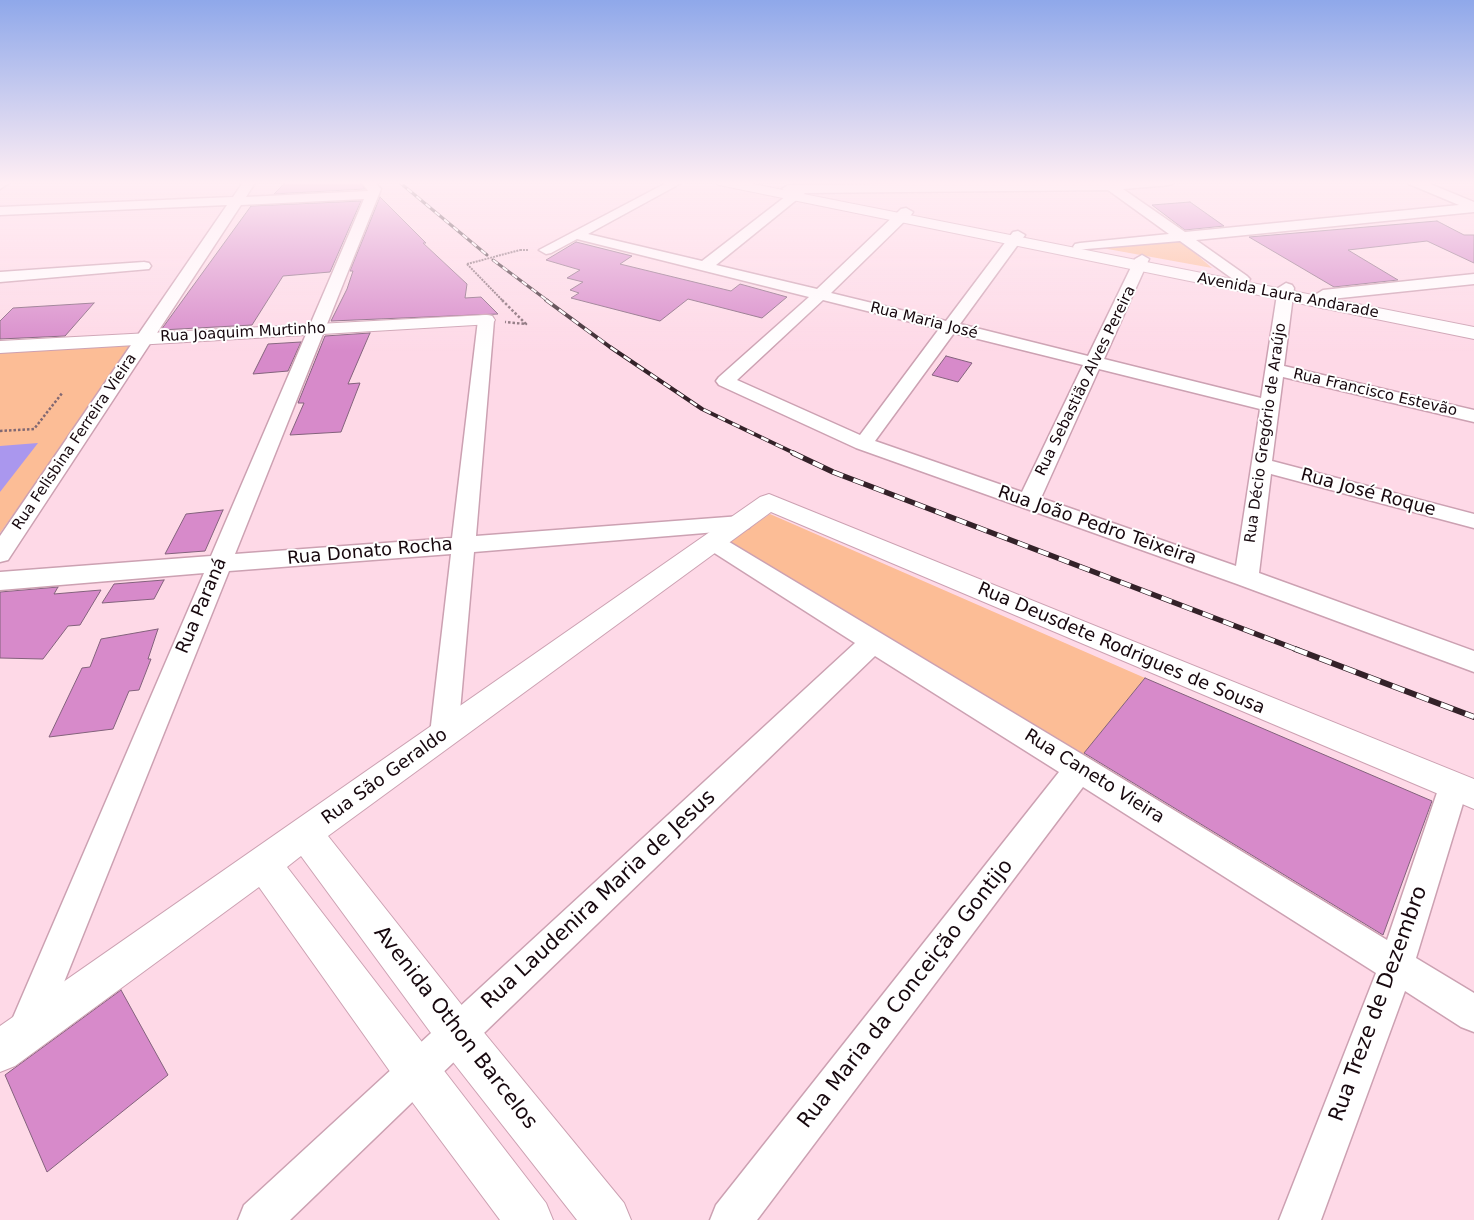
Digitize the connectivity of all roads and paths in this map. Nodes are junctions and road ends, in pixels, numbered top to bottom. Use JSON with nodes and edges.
{"nodes":[{"id":1,"x":211,"y":238,"type":"edge"},
{"id":2,"x":351,"y":238,"type":"edge"},
{"id":3,"x":571,"y":238,"type":"edge"},
{"id":4,"x":589,"y":238,"type":"edge"},
{"id":5,"x":739,"y":238,"type":"edge"},
{"id":6,"x":880,"y":238,"type":"edge"},
{"id":7,"x":1016,"y":238,"type":"junction"},
{"id":8,"x":1173,"y":238,"type":"edge"},
{"id":9,"x":1184,"y":238,"type":"edge"},
{"id":10,"x":1080,"y":247,"type":"junction"},
{"id":11,"x":520,"y":250,"type":"dead end"},
{"id":12,"x":546,"y":250,"type":"dead end"},
{"id":13,"x":1142,"y":263,"type":"junction"},
{"id":14,"x":144,"y":266,"type":"dead end"},
{"id":15,"x":704,"y":267,"type":"junction"},
{"id":16,"x":0,"y":277,"type":"edge"},
{"id":17,"x":1242,"y":279,"type":"junction"},
{"id":18,"x":1474,"y":279,"type":"edge"},
{"id":19,"x":1286,"y":292,"type":"junction"},
{"id":20,"x":820,"y":296,"type":"junction"},
{"id":21,"x":1323,"y":299,"type":"junction"},
{"id":22,"x":486,"y":320,"type":"junction"},
{"id":23,"x":1474,"y":326,"type":"edge"},
{"id":24,"x":950,"y":328,"type":"junction"},
{"id":25,"x":317,"y":329,"type":"junction"},
{"id":26,"x":1474,"y":333,"type":"edge"},
{"id":27,"x":144,"y":339,"type":"junction"},
{"id":28,"x":0,"y":347,"type":"edge"},
{"id":29,"x":1095,"y":363,"type":"junction"},
{"id":30,"x":1276,"y":370,"type":"junction"},
{"id":31,"x":64,"y":392,"type":"dead end"},
{"id":32,"x":1270,"y":406,"type":"junction"},
{"id":33,"x":1474,"y":416,"type":"edge"},
{"id":34,"x":0,"y":431,"type":"edge"},
{"id":35,"x":863,"y":444,"type":"junction"},
{"id":36,"x":1262,"y":464,"type":"junction"},
{"id":37,"x":770,"y":502,"type":"joint"},
{"id":38,"x":1028,"y":502,"type":"junction"},
{"id":39,"x":1474,"y":521,"type":"edge"},
{"id":40,"x":741,"y":523,"type":"junction"},
{"id":41,"x":713,"y":542,"type":"junction"},
{"id":42,"x":463,"y":545,"type":"junction"},
{"id":43,"x":0,"y":554,"type":"edge"},
{"id":44,"x":220,"y":564,"type":"junction"},
{"id":45,"x":1246,"y":578,"type":"junction"},
{"id":46,"x":0,"y":581,"type":"edge"},
{"id":47,"x":874,"y":641,"type":"junction"},
{"id":48,"x":1474,"y":662,"type":"edge"},
{"id":49,"x":444,"y":734,"type":"junction"},
{"id":50,"x":1080,"y":768,"type":"junction"},
{"id":51,"x":1464,"y":790,"type":"edge"},
{"id":52,"x":305,"y":834,"type":"junction"},
{"id":53,"x":262,"y":864,"type":"junction"},
{"id":54,"x":1396,"y":967,"type":"junction"},
{"id":55,"x":1474,"y":1014,"type":"edge"},
{"id":56,"x":457,"y":1033,"type":"junction"},
{"id":57,"x":12,"y":1042,"type":"edge"},
{"id":58,"x":416,"y":1072,"type":"junction"},
{"id":59,"x":259,"y":1220,"type":"edge"},
{"id":60,"x":529,"y":1220,"type":"edge"},
{"id":61,"x":607,"y":1220,"type":"edge"},
{"id":62,"x":731,"y":1220,"type":"edge"},
{"id":63,"x":1300,"y":1220,"type":"edge"}],
"edges":[{"from":1,"to":27,"type":"street","name":"Rua Felisbina Ferreira Vieira"},
{"from":2,"to":25,"type":"street","name":"Rua Paraná"},
{"from":3,"to":12,"type":"street"},
{"from":4,"to":15,"type":"street","name":"Rua Maria José"},
{"from":5,"to":15,"type":"street"},
{"from":6,"to":20,"type":"street"},
{"from":7,"to":10,"type":"street"},
{"from":7,"to":13,"type":"street","name":"Avenida Laura Andarade"},
{"from":7,"to":24,"type":"street"},
{"from":8,"to":10,"type":"street"},
{"from":9,"to":17,"type":"street"},
{"from":10,"to":13,"type":"street"},
{"from":11,"to":22,"type":"path","bridge":true},
{"from":13,"to":17,"type":"street"},
{"from":13,"to":19,"type":"street","name":"Avenida Laura Andarade"},
{"from":13,"to":29,"type":"street","name":"Rua Sebastião Alves Pereira"},
{"from":14,"to":16,"type":"street"},
{"from":15,"to":20,"type":"street","name":"Rua Maria José"},
{"from":17,"to":19,"type":"street"},
{"from":18,"to":21,"type":"street"},
{"from":19,"to":21,"type":"street","name":"Avenida Laura Andarade"},
{"from":19,"to":30,"type":"street","name":"Rua Décio Gregório de Araújo"},
{"from":20,"to":24,"type":"street","name":"Rua Maria José"},
{"from":20,"to":35,"type":"street","name":"Rua João Pedro Teixeira"},
{"from":21,"to":23,"type":"street"},
{"from":21,"to":26,"type":"street","name":"Avenida Laura Andarade"},
{"from":22,"to":25,"type":"street","name":"Rua Joaquim Murtinho"},
{"from":22,"to":42,"type":"street"},
{"from":24,"to":29,"type":"street","name":"Rua Maria José"},
{"from":24,"to":35,"type":"street"},
{"from":25,"to":27,"type":"street","name":"Rua Joaquim Murtinho"},
{"from":25,"to":44,"type":"street","name":"Rua Paraná"},
{"from":27,"to":28,"type":"street","name":"Rua Joaquim Murtinho"},
{"from":27,"to":43,"type":"street","name":"Rua Felisbina Ferreira Vieira"},
{"from":29,"to":32,"type":"street","name":"Rua Maria José"},
{"from":29,"to":38,"type":"street","name":"Rua Sebastião Alves Pereira"},
{"from":30,"to":32,"type":"street","name":"Rua Décio Gregório de Araújo"},
{"from":30,"to":33,"type":"street","name":"Rua Francisco Estevão"},
{"from":31,"to":34,"type":"path"},
{"from":32,"to":36,"type":"street","name":"Rua Décio Gregório de Araújo"},
{"from":35,"to":38,"type":"street","name":"Rua João Pedro Teixeira"},
{"from":36,"to":39,"type":"street","name":"Rua José Roque"},
{"from":36,"to":45,"type":"street","name":"Rua Décio Gregório de Araújo"},
{"from":37,"to":40,"type":"street","name":"Rua São Geraldo"},
{"from":37,"to":51,"type":"street","name":"Rua Deusdete Rodrigues de Sousa"},
{"from":38,"to":45,"type":"street","name":"Rua João Pedro Teixeira"},
{"from":40,"to":41,"type":"street","name":"Rua São Geraldo"},
{"from":40,"to":42,"type":"street","name":"Rua Donato Rocha"},
{"from":41,"to":47,"type":"street","name":"Rua Caneto Vieira"},
{"from":41,"to":49,"type":"street","name":"Rua São Geraldo"},
{"from":42,"to":44,"type":"street","name":"Rua Donato Rocha"},
{"from":42,"to":49,"type":"street"},
{"from":44,"to":46,"type":"street","name":"Rua Donato Rocha"},
{"from":44,"to":57,"type":"street","name":"Rua Paraná"},
{"from":45,"to":48,"type":"street","name":"Rua João Pedro Teixeira"},
{"from":47,"to":50,"type":"street","name":"Rua Caneto Vieira"},
{"from":47,"to":56,"type":"street","name":"Rua Laudenira Maria de Jesus"},
{"from":49,"to":52,"type":"street","name":"Rua São Geraldo"},
{"from":50,"to":54,"type":"street","name":"Rua Caneto Vieira"},
{"from":50,"to":62,"type":"street","name":"Rua Maria da Conceição Gontijo"},
{"from":51,"to":54,"type":"street","name":"Rua Treze de Dezembro"},
{"from":52,"to":53,"type":"street","name":"Rua São Geraldo"},
{"from":52,"to":56,"type":"street","name":"Avenida Othon Barcelos"},
{"from":53,"to":57,"type":"street","name":"Rua São Geraldo"},
{"from":53,"to":58,"type":"street"},
{"from":54,"to":55,"type":"street","name":"Rua Caneto Vieira"},
{"from":54,"to":63,"type":"street","name":"Rua Treze de Dezembro"},
{"from":56,"to":58,"type":"street","name":"Rua Laudenira Maria de Jesus"},
{"from":56,"to":61,"type":"street","name":"Avenida Othon Barcelos"},
{"from":58,"to":59,"type":"street","name":"Rua Laudenira Maria de Jesus"},
{"from":58,"to":60,"type":"street"}]}
